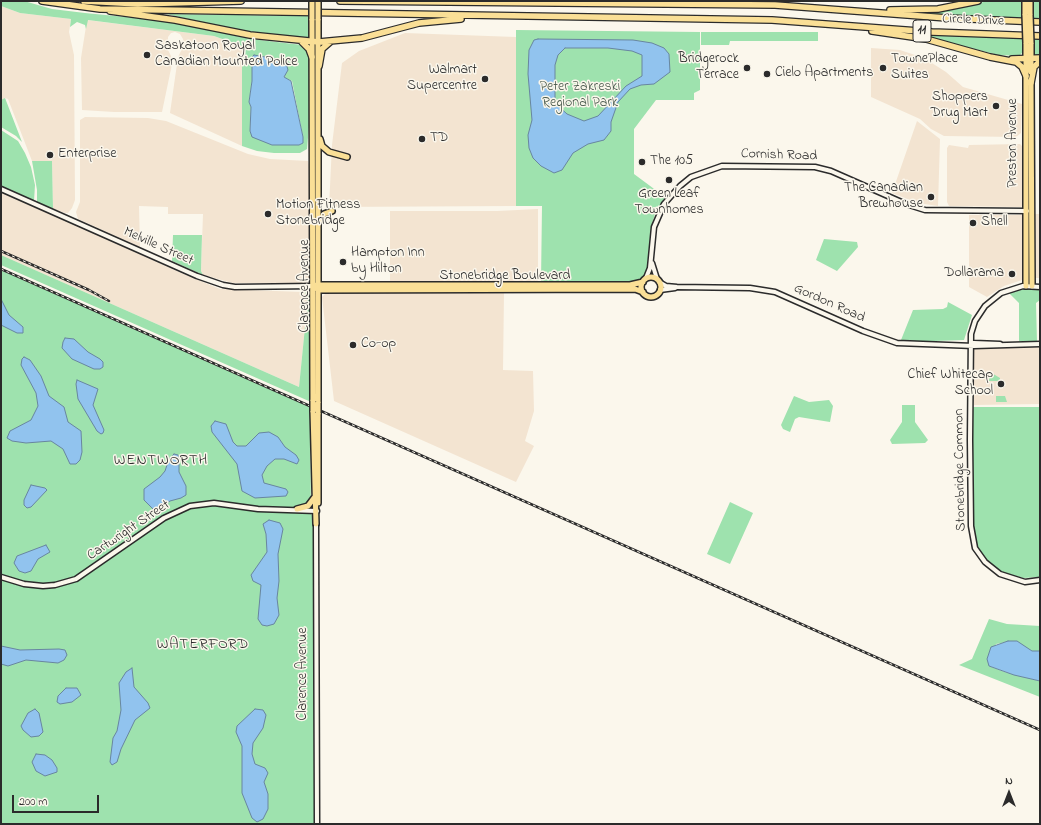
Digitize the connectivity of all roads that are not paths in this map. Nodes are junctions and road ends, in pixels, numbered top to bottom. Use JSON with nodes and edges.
{"nodes":[{"id":1,"x":42,"y":1,"type":"edge"},
{"id":2,"x":84,"y":1,"type":"edge"},
{"id":3,"x":241,"y":1,"type":"edge"},
{"id":4,"x":312,"y":1,"type":"edge"},
{"id":5,"x":318,"y":1,"type":"edge"},
{"id":6,"x":340,"y":1,"type":"edge"},
{"id":7,"x":484,"y":1,"type":"edge"},
{"id":8,"x":978,"y":1,"type":"edge"},
{"id":9,"x":1025,"y":1,"type":"edge"},
{"id":10,"x":1030,"y":1,"type":"edge"},
{"id":11,"x":803,"y":8,"type":"junction"},
{"id":12,"x":100,"y":9,"type":"junction"},
{"id":13,"x":1028,"y":15,"type":"junction"},
{"id":14,"x":525,"y":16,"type":"junction"},
{"id":15,"x":315,"y":19,"type":"junction"},
{"id":16,"x":804,"y":22,"type":"junction"},
{"id":17,"x":1040,"y":22,"type":"edge"},
{"id":18,"x":1040,"y":36,"type":"edge"},
{"id":19,"x":333,"y":41,"type":"junction"},
{"id":20,"x":302,"y":42,"type":"junction"},
{"id":21,"x":312,"y":42,"type":"junction"},
{"id":22,"x":319,"y":42,"type":"junction"},
{"id":23,"x":312,"y":58,"type":"junction"},
{"id":24,"x":1000,"y":59,"type":"junction"},
{"id":25,"x":1028,"y":59,"type":"junction"},
{"id":26,"x":1040,"y":60,"type":"edge"},
{"id":27,"x":319,"y":66,"type":"junction"},
{"id":28,"x":1026,"y":76,"type":"junction"},
{"id":29,"x":1031,"y":83,"type":"junction"},
{"id":30,"x":318,"y":136,"type":"junction"},
{"id":31,"x":347,"y":157,"type":"dead end"},
{"id":32,"x":1,"y":189,"type":"edge"},
{"id":33,"x":318,"y":198,"type":"junction"},
{"id":34,"x":1027,"y":211,"type":"junction"},
{"id":35,"x":318,"y":225,"type":"junction"},
{"id":36,"x":651,"y":259,"type":"junction"},
{"id":37,"x":644,"y":280,"type":"junction"},
{"id":38,"x":658,"y":280,"type":"junction"},
{"id":39,"x":1029,"y":286,"type":"junction"},
{"id":40,"x":317,"y":287,"type":"junction"},
{"id":41,"x":677,"y":287,"type":"junction"},
{"id":42,"x":1040,"y":287,"type":"edge"},
{"id":43,"x":660,"y":290,"type":"junction"},
{"id":44,"x":643,"y":292,"type":"junction"},
{"id":45,"x":971,"y":344,"type":"junction"},
{"id":46,"x":1040,"y":344,"type":"edge"},
{"id":47,"x":316,"y":412,"type":"junction"},
{"id":48,"x":314,"y":497,"type":"junction"},
{"id":49,"x":295,"y":509,"type":"junction"},
{"id":50,"x":316,"y":509,"type":"junction"},
{"id":51,"x":316,"y":524,"type":"joint"},
{"id":52,"x":1,"y":577,"type":"edge"},
{"id":53,"x":1040,"y":580,"type":"edge"},
{"id":54,"x":317,"y":824,"type":"edge"}],
"edges":[{"from":1,"to":12,"type":"highway","name":"Circle Drive","number":"11"},
{"from":2,"to":3,"type":"highway"},
{"from":4,"to":15,"type":"main road","name":"Clarence Avenue","bridge":true},
{"from":5,"to":15,"type":"main road","name":"Clarence Avenue","bridge":true},
{"from":6,"to":7,"type":"highway","name":"Circle Drive","number":"11"},
{"from":7,"to":11,"type":"highway","name":"Circle Drive","number":"11"},
{"from":8,"to":11,"type":"highway"},
{"from":9,"to":13,"type":"main road","name":"Preston Avenue"},
{"from":10,"to":13,"type":"main road","name":"Preston Avenue"},
{"from":11,"to":17,"type":"highway","name":"Circle Drive","number":"11"},
{"from":12,"to":14,"type":"highway","name":"Circle Drive","number":"11"},
{"from":12,"to":20,"type":"highway"},
{"from":13,"to":25,"type":"main road","name":"Preston Avenue","bridge":true},
{"from":14,"to":16,"type":"highway","name":"Circle Drive","number":"11"},
{"from":14,"to":19,"type":"highway"},
{"from":15,"to":21,"type":"main road","name":"Clarence Avenue"},
{"from":15,"to":22,"type":"main road","name":"Clarence Avenue"},
{"from":16,"to":18,"type":"highway","name":"Circle Drive","number":"11"},
{"from":16,"to":24,"type":"highway"},
{"from":19,"to":22,"type":"highway"},
{"from":19,"to":27,"type":"highway"},
{"from":20,"to":21,"type":"highway"},
{"from":20,"to":23,"type":"highway"},
{"from":21,"to":22,"type":"highway"},
{"from":21,"to":23,"type":"main road","name":"Clarence Avenue"},
{"from":22,"to":27,"type":"main road","name":"Clarence Avenue"},
{"from":23,"to":40,"type":"main road","name":"Clarence Avenue"},
{"from":24,"to":25,"type":"highway"},
{"from":24,"to":28,"type":"highway"},
{"from":25,"to":26,"type":"highway"},
{"from":25,"to":28,"type":"main road","name":"Preston Avenue"},
{"from":25,"to":29,"type":"main road","name":"Preston Avenue"},
{"from":26,"to":29,"type":"highway"},
{"from":27,"to":30,"type":"main road","name":"Clarence Avenue"},
{"from":28,"to":34,"type":"main road","name":"Preston Avenue"},
{"from":29,"to":39,"type":"main road","name":"Preston Avenue"},
{"from":30,"to":31,"type":"main road"},
{"from":30,"to":33,"type":"main road","name":"Clarence Avenue"},
{"from":32,"to":40,"type":"street","name":"Melville Street"},
{"from":33,"to":35,"type":"main road","name":"Clarence Avenue"},
{"from":33,"to":35,"type":"main road"},
{"from":34,"to":36,"type":"street","name":"Cornish Road"},
{"from":34,"to":39,"type":"main road","name":"Preston Avenue"},
{"from":35,"to":40,"type":"main road","name":"Clarence Avenue"},
{"from":36,"to":37,"type":"street","name":"Cornish Road"},
{"from":36,"to":38,"type":"street","name":"Cornish Road"},
{"from":37,"to":38,"type":"main road"},
{"from":37,"to":40,"type":"main road","name":"Stonebridge Boulevard"},
{"from":37,"to":44,"type":"main road"},
{"from":38,"to":41,"type":"street","name":"Gordon Road"},
{"from":38,"to":43,"type":"main road"},
{"from":39,"to":42,"type":"street","name":"Stonebridge Common"},
{"from":39,"to":45,"type":"street","name":"Stonebridge Common"},
{"from":40,"to":44,"type":"main road","name":"Stonebridge Boulevard"},
{"from":40,"to":47,"type":"main road","name":"Clarence Avenue","bridge":true},
{"from":41,"to":43,"type":"street","name":"Gordon Road"},
{"from":41,"to":45,"type":"street","name":"Gordon Road"},
{"from":43,"to":44,"type":"main road"},
{"from":45,"to":46,"type":"street","name":"Gordon Road"},
{"from":45,"to":53,"type":"street","name":"Stonebridge Common"},
{"from":47,"to":48,"type":"main road","name":"Clarence Avenue"},
{"from":47,"to":50,"type":"main road","name":"Clarence Avenue"},
{"from":48,"to":49,"type":"main road"},
{"from":48,"to":50,"type":"main road","name":"Clarence Avenue"},
{"from":49,"to":50,"type":"street","name":"Cartwright Street"},
{"from":49,"to":52,"type":"street","name":"Cartwright Street"},
{"from":50,"to":51,"type":"main road","name":"Clarence Avenue"},
{"from":51,"to":54,"type":"street","name":"Clarence Avenue"}]}
